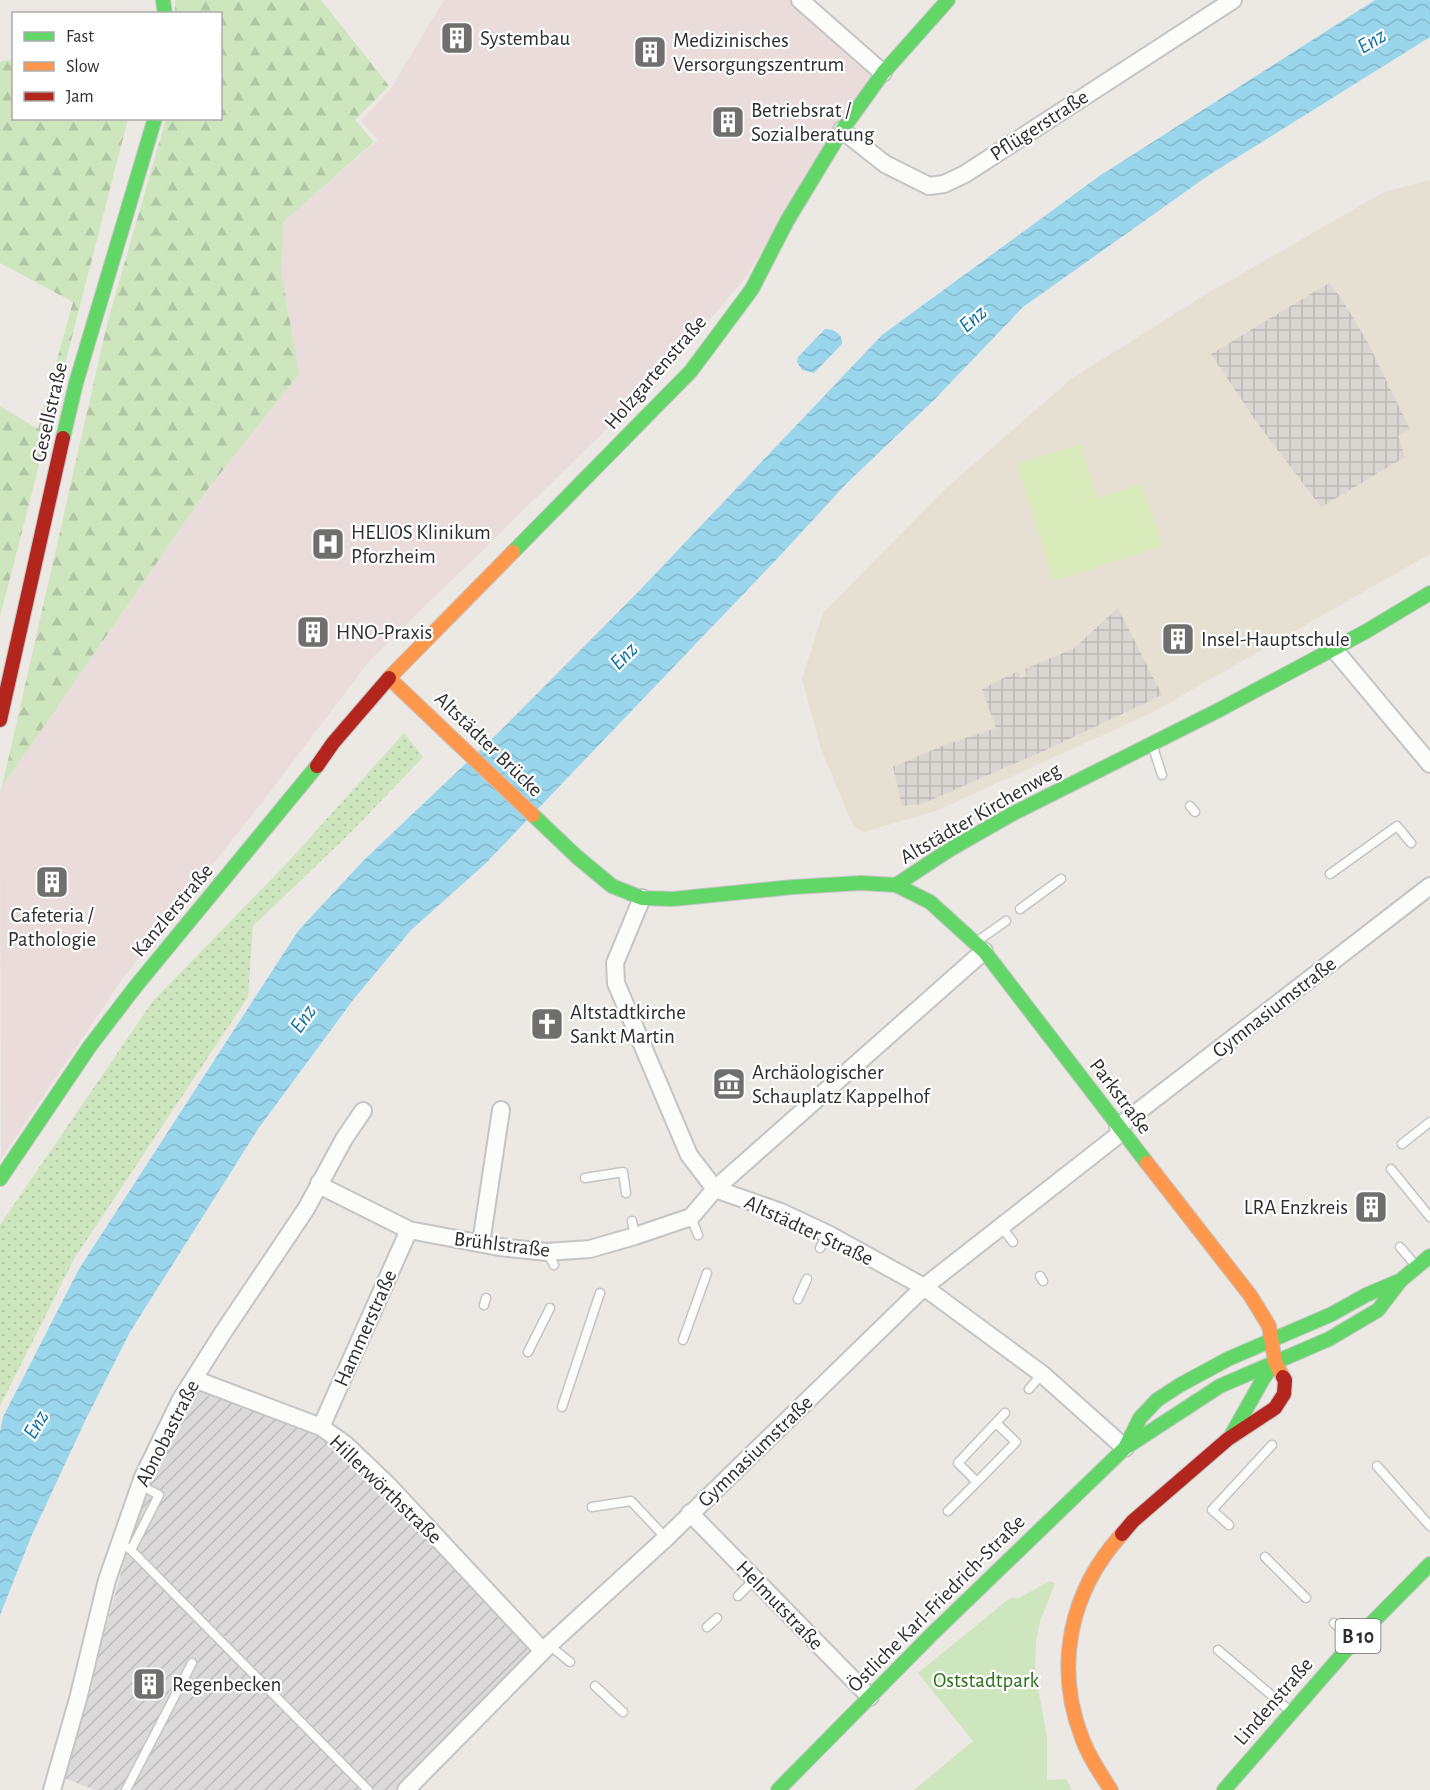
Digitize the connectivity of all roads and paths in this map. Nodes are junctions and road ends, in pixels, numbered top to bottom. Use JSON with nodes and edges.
{"nodes":[{"id":1,"x":800,"y":0,"type":"edge"},
{"id":2,"x":948,"y":0,"type":"edge"},
{"id":3,"x":1233,"y":0,"type":"edge"},
{"id":4,"x":883,"y":73,"type":"junction"},
{"id":5,"x":153,"y":120,"type":"edge"},
{"id":6,"x":842,"y":130,"type":"junction"},
{"id":7,"x":1430,"y":593,"type":"edge"},
{"id":8,"x":1333,"y":648,"type":"junction"},
{"id":9,"x":389,"y":678,"type":"junction"},
{"id":10,"x":0,"y":720,"type":"edge"},
{"id":11,"x":1152,"y":744,"type":"junction"},
{"id":12,"x":1430,"y":764,"type":"edge"},
{"id":13,"x":1162,"y":775,"type":"dead end"},
{"id":14,"x":535,"y":816,"type":"joint"},
{"id":15,"x":1411,"y":843,"type":"dead end"},
{"id":16,"x":1330,"y":874,"type":"dead end"},
{"id":17,"x":1061,"y":879,"type":"dead end"},
{"id":18,"x":896,"y":885,"type":"junction"},
{"id":19,"x":1430,"y":886,"type":"edge"},
{"id":20,"x":642,"y":898,"type":"junction"},
{"id":21,"x":1020,"y":909,"type":"dead end"},
{"id":22,"x":1006,"y":921,"type":"dead end"},
{"id":23,"x":980,"y":946,"type":"junction"},
{"id":24,"x":501,"y":1110,"type":"dead end"},
{"id":25,"x":363,"y":1111,"type":"dead end"},
{"id":26,"x":1430,"y":1122,"type":"edge"},
{"id":27,"x":1120,"y":1130,"type":"junction"},
{"id":28,"x":1402,"y":1144,"type":"dead end"},
{"id":29,"x":1391,"y":1169,"type":"dead end"},
{"id":30,"x":585,"y":1178,"type":"dead end"},
{"id":31,"x":0,"y":1179,"type":"edge"},
{"id":32,"x":320,"y":1183,"type":"junction"},
{"id":33,"x":715,"y":1189,"type":"junction"},
{"id":34,"x":626,"y":1193,"type":"dead end"},
{"id":35,"x":691,"y":1217,"type":"junction"},
{"id":36,"x":1430,"y":1217,"type":"edge"},
{"id":37,"x":1001,"y":1226,"type":"junction"},
{"id":38,"x":409,"y":1230,"type":"junction"},
{"id":39,"x":698,"y":1235,"type":"dead end"},
{"id":40,"x":1013,"y":1242,"type":"dead end"},
{"id":41,"x":481,"y":1243,"type":"junction"},
{"id":42,"x":1400,"y":1247,"type":"dead end"},
{"id":43,"x":1430,"y":1256,"type":"edge"},
{"id":44,"x":1417,"y":1267,"type":"junction"},
{"id":45,"x":707,"y":1273,"type":"dead end"},
{"id":46,"x":807,"y":1279,"type":"dead end"},
{"id":47,"x":1401,"y":1280,"type":"junction"},
{"id":48,"x":924,"y":1287,"type":"junction"},
{"id":49,"x":600,"y":1293,"type":"dead end"},
{"id":50,"x":798,"y":1299,"type":"dead end"},
{"id":51,"x":550,"y":1308,"type":"dead end"},
{"id":52,"x":1272,"y":1339,"type":"junction"},
{"id":53,"x":683,"y":1340,"type":"dead end"},
{"id":54,"x":528,"y":1352,"type":"dead end"},
{"id":55,"x":1275,"y":1362,"type":"junction"},
{"id":56,"x":1042,"y":1374,"type":"junction"},
{"id":57,"x":194,"y":1379,"type":"junction"},
{"id":58,"x":1029,"y":1389,"type":"dead end"},
{"id":59,"x":562,"y":1407,"type":"dead end"},
{"id":60,"x":1005,"y":1413,"type":"dead end"},
{"id":61,"x":996,"y":1424,"type":"junction"},
{"id":62,"x":321,"y":1427,"type":"junction"},
{"id":63,"x":1228,"y":1439,"type":"junction"},
{"id":64,"x":1272,"y":1445,"type":"dead end"},
{"id":65,"x":1125,"y":1448,"type":"junction"},
{"id":66,"x":1377,"y":1466,"type":"dead end"},
{"id":67,"x":977,"y":1482,"type":"junction"},
{"id":68,"x":592,"y":1507,"type":"dead end"},
{"id":69,"x":948,"y":1511,"type":"dead end"},
{"id":70,"x":690,"y":1513,"type":"junction"},
{"id":71,"x":1229,"y":1526,"type":"dead end"},
{"id":72,"x":1430,"y":1526,"type":"edge"},
{"id":73,"x":666,"y":1538,"type":"junction"},
{"id":74,"x":125,"y":1546,"type":"junction"},
{"id":75,"x":1265,"y":1557,"type":"dead end"},
{"id":76,"x":1430,"y":1564,"type":"edge"},
{"id":77,"x":755,"y":1579,"type":"junction"},
{"id":78,"x":738,"y":1596,"type":"dead end"},
{"id":79,"x":1306,"y":1598,"type":"dead end"},
{"id":80,"x":717,"y":1618,"type":"dead end"},
{"id":81,"x":1334,"y":1623,"type":"dead end"},
{"id":82,"x":708,"y":1627,"type":"dead end"},
{"id":83,"x":1354,"y":1641,"type":"junction"},
{"id":84,"x":546,"y":1648,"type":"junction"},
{"id":85,"x":1218,"y":1650,"type":"dead end"},
{"id":86,"x":570,"y":1662,"type":"dead end"},
{"id":87,"x":192,"y":1663,"type":"dead end"},
{"id":88,"x":595,"y":1686,"type":"dead end"},
{"id":89,"x":870,"y":1697,"type":"junction"},
{"id":90,"x":623,"y":1712,"type":"dead end"},
{"id":91,"x":1291,"y":1712,"type":"junction"},
{"id":92,"x":52,"y":1790,"type":"edge"},
{"id":93,"x":126,"y":1790,"type":"edge"},
{"id":94,"x":368,"y":1790,"type":"edge"},
{"id":95,"x":406,"y":1790,"type":"edge"},
{"id":96,"x":778,"y":1790,"type":"edge"},
{"id":97,"x":1111,"y":1790,"type":"edge"},
{"id":98,"x":1224,"y":1790,"type":"edge"}],
"edges":[{"from":1,"to":4,"type":"street"},
{"from":2,"to":4,"type":"main road","name":"Holzgartenstraße"},
{"from":3,"to":6,"type":"street","name":"Pflügerstraße"},
{"from":4,"to":6,"type":"main road","name":"Holzgartenstraße"},
{"from":5,"to":10,"type":"main road","name":"Gesellstraße"},
{"from":6,"to":9,"type":"main road","name":"Holzgartenstraße"},
{"from":7,"to":8,"type":"main road","name":"Altstädter Kirchenweg"},
{"from":8,"to":11,"type":"main road","name":"Altstädter Kirchenweg"},
{"from":8,"to":12,"type":"street"},
{"from":9,"to":14,"type":"main road","name":"Altstädter Brücke"},
{"from":9,"to":31,"type":"main road","name":"Kanzlerstraße"},
{"from":11,"to":13,"type":"lane"},
{"from":11,"to":18,"type":"main road","name":"Altstädter Kirchenweg"},
{"from":14,"to":20,"type":"main road","name":"Altstädter Kirchenweg"},
{"from":15,"to":16,"type":"lane"},
{"from":17,"to":21,"type":"lane"},
{"from":18,"to":20,"type":"main road","name":"Altstädter Kirchenweg"},
{"from":18,"to":23,"type":"main road","name":"Parkstraße"},
{"from":19,"to":27,"type":"street","name":"Gymnasiumstraße"},
{"from":20,"to":33,"type":"street"},
{"from":22,"to":23,"type":"lane"},
{"from":23,"to":27,"type":"main road","name":"Parkstraße"},
{"from":23,"to":33,"type":"street"},
{"from":24,"to":41,"type":"street"},
{"from":25,"to":32,"type":"street","name":"Abnobastraße"},
{"from":26,"to":28,"type":"lane"},
{"from":27,"to":37,"type":"street","name":"Gymnasiumstraße"},
{"from":27,"to":52,"type":"main road","name":"Parkstraße"},
{"from":29,"to":36,"type":"lane"},
{"from":30,"to":34,"type":"lane"},
{"from":32,"to":38,"type":"street","name":"Brühlstraße"},
{"from":32,"to":57,"type":"street","name":"Abnobastraße"},
{"from":33,"to":35,"type":"street"},
{"from":33,"to":48,"type":"street","name":"Altstädter Straße"},
{"from":35,"to":39,"type":"lane"},
{"from":35,"to":41,"type":"street","name":"Brühlstraße"},
{"from":37,"to":40,"type":"lane"},
{"from":37,"to":48,"type":"street","name":"Gymnasiumstraße"},
{"from":38,"to":41,"type":"street","name":"Brühlstraße"},
{"from":38,"to":62,"type":"street","name":"Hammerstraße"},
{"from":42,"to":44,"type":"lane"},
{"from":43,"to":44,"type":"main road","name":"Östliche Karl-Friedrich-Straße"},
{"from":44,"to":47,"type":"main road","name":"Östliche Karl-Friedrich-Straße"},
{"from":45,"to":53,"type":"lane"},
{"from":46,"to":50,"type":"lane"},
{"from":47,"to":52,"type":"main road","name":"Östliche Karl-Friedrich-Straße"},
{"from":47,"to":55,"type":"main road","name":"Östliche Karl-Friedrich-Straße"},
{"from":48,"to":56,"type":"street","name":"Altstädter Straße"},
{"from":48,"to":70,"type":"street","name":"Gymnasiumstraße"},
{"from":49,"to":59,"type":"lane"},
{"from":51,"to":54,"type":"lane"},
{"from":52,"to":55,"type":"main road","name":"Parkstraße"},
{"from":52,"to":65,"type":"main road","name":"Östliche Karl-Friedrich-Straße"},
{"from":55,"to":63,"type":"main road","name":"Parkstraße"},
{"from":55,"to":63,"type":"main road","name":"Parkstraße"},
{"from":55,"to":65,"type":"main road","name":"Östliche Karl-Friedrich-Straße"},
{"from":56,"to":58,"type":"lane"},
{"from":56,"to":65,"type":"street","name":"Altstädter Straße"},
{"from":57,"to":62,"type":"street","name":"Hillerwörthstraße"},
{"from":57,"to":74,"type":"street","name":"Abnobastraße"},
{"from":60,"to":61,"type":"lane"},
{"from":61,"to":67,"type":"lane"},
{"from":61,"to":67,"type":"lane"},
{"from":62,"to":84,"type":"street","name":"Hillerwörthstraße"},
{"from":63,"to":97,"type":"main road","name":"Parkstraße"},
{"from":64,"to":71,"type":"lane"},
{"from":65,"to":89,"type":"main road","name":"Östliche Karl-Friedrich-Straße"},
{"from":66,"to":72,"type":"lane"},
{"from":67,"to":69,"type":"lane"},
{"from":68,"to":73,"type":"lane"},
{"from":70,"to":73,"type":"street","name":"Gymnasiumstraße"},
{"from":70,"to":77,"type":"street","name":"Helmutstraße"},
{"from":73,"to":84,"type":"street","name":"Gymnasiumstraße"},
{"from":74,"to":92,"type":"street","name":"Abnobastraße"},
{"from":74,"to":94,"type":"lane"},
{"from":75,"to":79,"type":"lane"},
{"from":76,"to":83,"type":"main road","name":"Lindenstraße","number":"B 10"},
{"from":77,"to":78,"type":"lane"},
{"from":77,"to":89,"type":"street","name":"Helmutstraße"},
{"from":80,"to":82,"type":"lane"},
{"from":81,"to":83,"type":"lane"},
{"from":83,"to":91,"type":"main road","name":"Lindenstraße","number":"B 10"},
{"from":84,"to":86,"type":"lane"},
{"from":84,"to":95,"type":"street","name":"Gymnasiumstraße"},
{"from":85,"to":91,"type":"lane"},
{"from":87,"to":93,"type":"lane"},
{"from":88,"to":90,"type":"lane"},
{"from":89,"to":96,"type":"main road","name":"Östliche Karl-Friedrich-Straße"},
{"from":91,"to":98,"type":"main road","name":"Lindenstraße","number":"B 10"}]}
